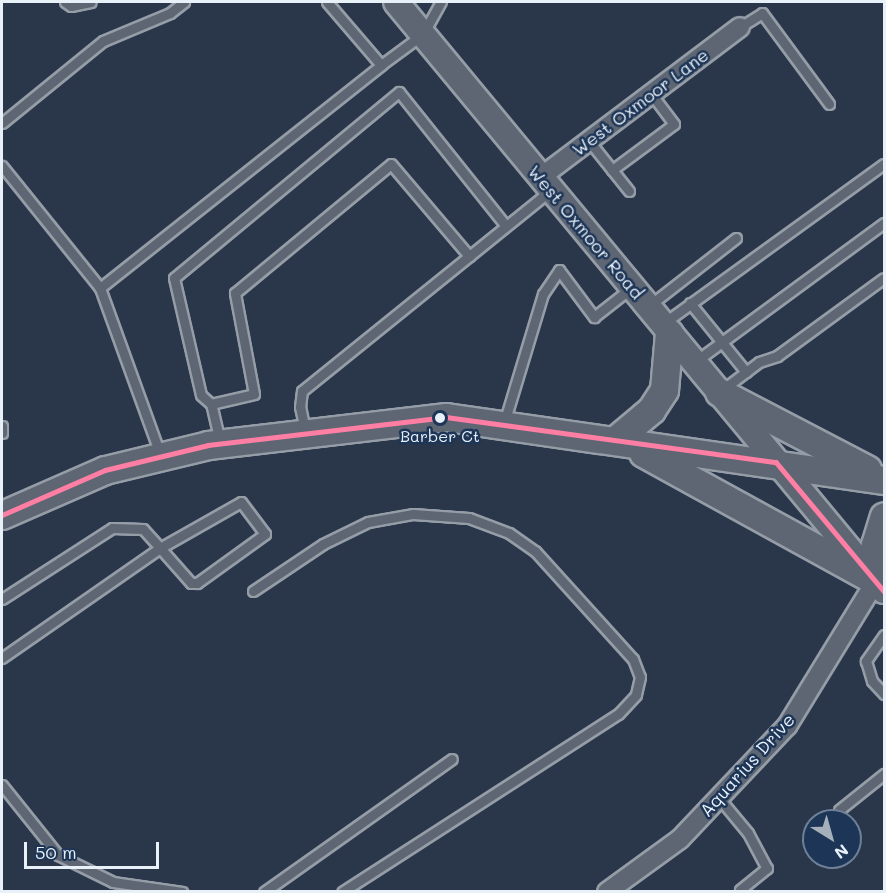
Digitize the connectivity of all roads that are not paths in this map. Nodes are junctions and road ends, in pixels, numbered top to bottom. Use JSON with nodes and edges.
{"nodes":[{"id":1,"x":65,"y":2,"type":"edge"},
{"id":2,"x":91,"y":2,"type":"edge"},
{"id":3,"x":184,"y":2,"type":"edge"},
{"id":4,"x":327,"y":2,"type":"edge"},
{"id":5,"x":396,"y":2,"type":"edge"},
{"id":6,"x":441,"y":2,"type":"edge"},
{"id":7,"x":740,"y":27,"type":"joint"},
{"id":8,"x":423,"y":34,"type":"junction"},
{"id":9,"x":381,"y":65,"type":"junction"},
{"id":10,"x":651,"y":94,"type":"junction"},
{"id":11,"x":829,"y":104,"type":"dead end"},
{"id":12,"x":2,"y":123,"type":"edge"},
{"id":13,"x":589,"y":141,"type":"junction"},
{"id":14,"x":885,"y":164,"type":"edge"},
{"id":15,"x":2,"y":166,"type":"edge"},
{"id":16,"x":612,"y":170,"type":"junction"},
{"id":17,"x":546,"y":183,"type":"junction"},
{"id":18,"x":628,"y":190,"type":"dead end"},
{"id":19,"x":885,"y":223,"type":"edge"},
{"id":20,"x":506,"y":226,"type":"junction"},
{"id":21,"x":735,"y":238,"type":"dead end"},
{"id":22,"x":469,"y":256,"type":"junction"},
{"id":23,"x":885,"y":278,"type":"edge"},
{"id":24,"x":100,"y":288,"type":"junction"},
{"id":25,"x":632,"y":288,"type":"junction"},
{"id":26,"x":690,"y":303,"type":"junction"},
{"id":27,"x":660,"y":321,"type":"junction"},
{"id":28,"x":722,"y":341,"type":"junction"},
{"id":29,"x":694,"y":362,"type":"junction"},
{"id":30,"x":746,"y":372,"type":"junction"},
{"id":31,"x":719,"y":392,"type":"junction"},
{"id":32,"x":211,"y":404,"type":"junction"},
{"id":33,"x":503,"y":425,"type":"junction"},
{"id":34,"x":2,"y":426,"type":"edge"},
{"id":35,"x":2,"y":434,"type":"edge"},
{"id":36,"x":306,"y":434,"type":"junction"},
{"id":37,"x":615,"y":440,"type":"junction"},
{"id":38,"x":220,"y":444,"type":"junction"},
{"id":39,"x":161,"y":457,"type":"junction"},
{"id":40,"x":776,"y":462,"type":"junction"},
{"id":41,"x":885,"y":479,"type":"edge"},
{"id":42,"x":2,"y":515,"type":"edge"},
{"id":43,"x":885,"y":516,"type":"edge"},
{"id":44,"x":160,"y":548,"type":"junction"},
{"id":45,"x":880,"y":586,"type":"edge"},
{"id":46,"x":254,"y":591,"type":"dead end"},
{"id":47,"x":2,"y":600,"type":"edge"},
{"id":48,"x":885,"y":635,"type":"edge"},
{"id":49,"x":2,"y":658,"type":"edge"},
{"id":50,"x":885,"y":694,"type":"edge"},
{"id":51,"x":452,"y":759,"type":"dead end"},
{"id":52,"x":885,"y":774,"type":"edge"},
{"id":53,"x":2,"y":785,"type":"edge"},
{"id":54,"x":719,"y":798,"type":"junction"},
{"id":55,"x":840,"y":809,"type":"edge"},
{"id":56,"x":740,"y":890,"type":"dead end"},
{"id":57,"x":182,"y":891,"type":"edge"},
{"id":58,"x":264,"y":891,"type":"edge"},
{"id":59,"x":342,"y":891,"type":"edge"},
{"id":60,"x":607,"y":891,"type":"edge"}],
"edges":[{"from":1,"to":2,"type":"lane"},
{"from":3,"to":12,"type":"lane"},
{"from":4,"to":9,"type":"lane"},
{"from":5,"to":8,"type":"street","name":"West Oxmoor Road"},
{"from":6,"to":8,"type":"lane"},
{"from":7,"to":10,"type":"street","name":"West Oxmoor Lane"},
{"from":7,"to":11,"type":"lane"},
{"from":8,"to":9,"type":"lane"},
{"from":8,"to":17,"type":"street","name":"West Oxmoor Road"},
{"from":9,"to":24,"type":"lane"},
{"from":10,"to":13,"type":"street","name":"West Oxmoor Lane"},
{"from":10,"to":16,"type":"lane"},
{"from":13,"to":16,"type":"lane"},
{"from":13,"to":17,"type":"street","name":"West Oxmoor Lane"},
{"from":14,"to":26,"type":"lane"},
{"from":15,"to":24,"type":"lane"},
{"from":16,"to":18,"type":"lane"},
{"from":17,"to":20,"type":"lane"},
{"from":17,"to":25,"type":"street","name":"West Oxmoor Road"},
{"from":19,"to":28,"type":"lane"},
{"from":20,"to":22,"type":"lane"},
{"from":20,"to":32,"type":"lane"},
{"from":21,"to":27,"type":"lane"},
{"from":22,"to":32,"type":"lane"},
{"from":22,"to":36,"type":"lane"},
{"from":23,"to":30,"type":"lane"},
{"from":24,"to":39,"type":"lane"},
{"from":25,"to":27,"type":"street","name":"West Oxmoor Road"},
{"from":25,"to":33,"type":"lane"},
{"from":26,"to":27,"type":"lane"},
{"from":26,"to":28,"type":"lane"},
{"from":27,"to":29,"type":"street","name":"West Oxmoor Road"},
{"from":27,"to":37,"type":"main road"},
{"from":28,"to":29,"type":"lane"},
{"from":28,"to":30,"type":"lane"},
{"from":29,"to":31,"type":"street","name":"West Oxmoor Road"},
{"from":30,"to":31,"type":"lane"},
{"from":31,"to":40,"type":"street","name":"West Oxmoor Road"},
{"from":31,"to":41,"type":"main road"},
{"from":32,"to":38,"type":"lane"},
{"from":33,"to":36,"type":"main road"},
{"from":33,"to":37,"type":"main road"},
{"from":34,"to":35,"type":"lane"},
{"from":36,"to":38,"type":"main road"},
{"from":37,"to":40,"type":"main road"},
{"from":37,"to":45,"type":"main road"},
{"from":38,"to":39,"type":"main road"},
{"from":39,"to":42,"type":"main road"},
{"from":40,"to":41,"type":"main road"},
{"from":40,"to":45,"type":"street","name":"West Oxmoor Road"},
{"from":43,"to":45,"type":"main road"},
{"from":44,"to":44,"type":"lane"},
{"from":44,"to":47,"type":"lane"},
{"from":44,"to":49,"type":"lane"},
{"from":45,"to":54,"type":"street","name":"Aquarius Drive"},
{"from":46,"to":59,"type":"lane"},
{"from":48,"to":50,"type":"lane"},
{"from":51,"to":58,"type":"lane"},
{"from":52,"to":55,"type":"lane"},
{"from":53,"to":57,"type":"lane"},
{"from":54,"to":56,"type":"lane"},
{"from":54,"to":60,"type":"street","name":"Aquarius Drive"}]}
